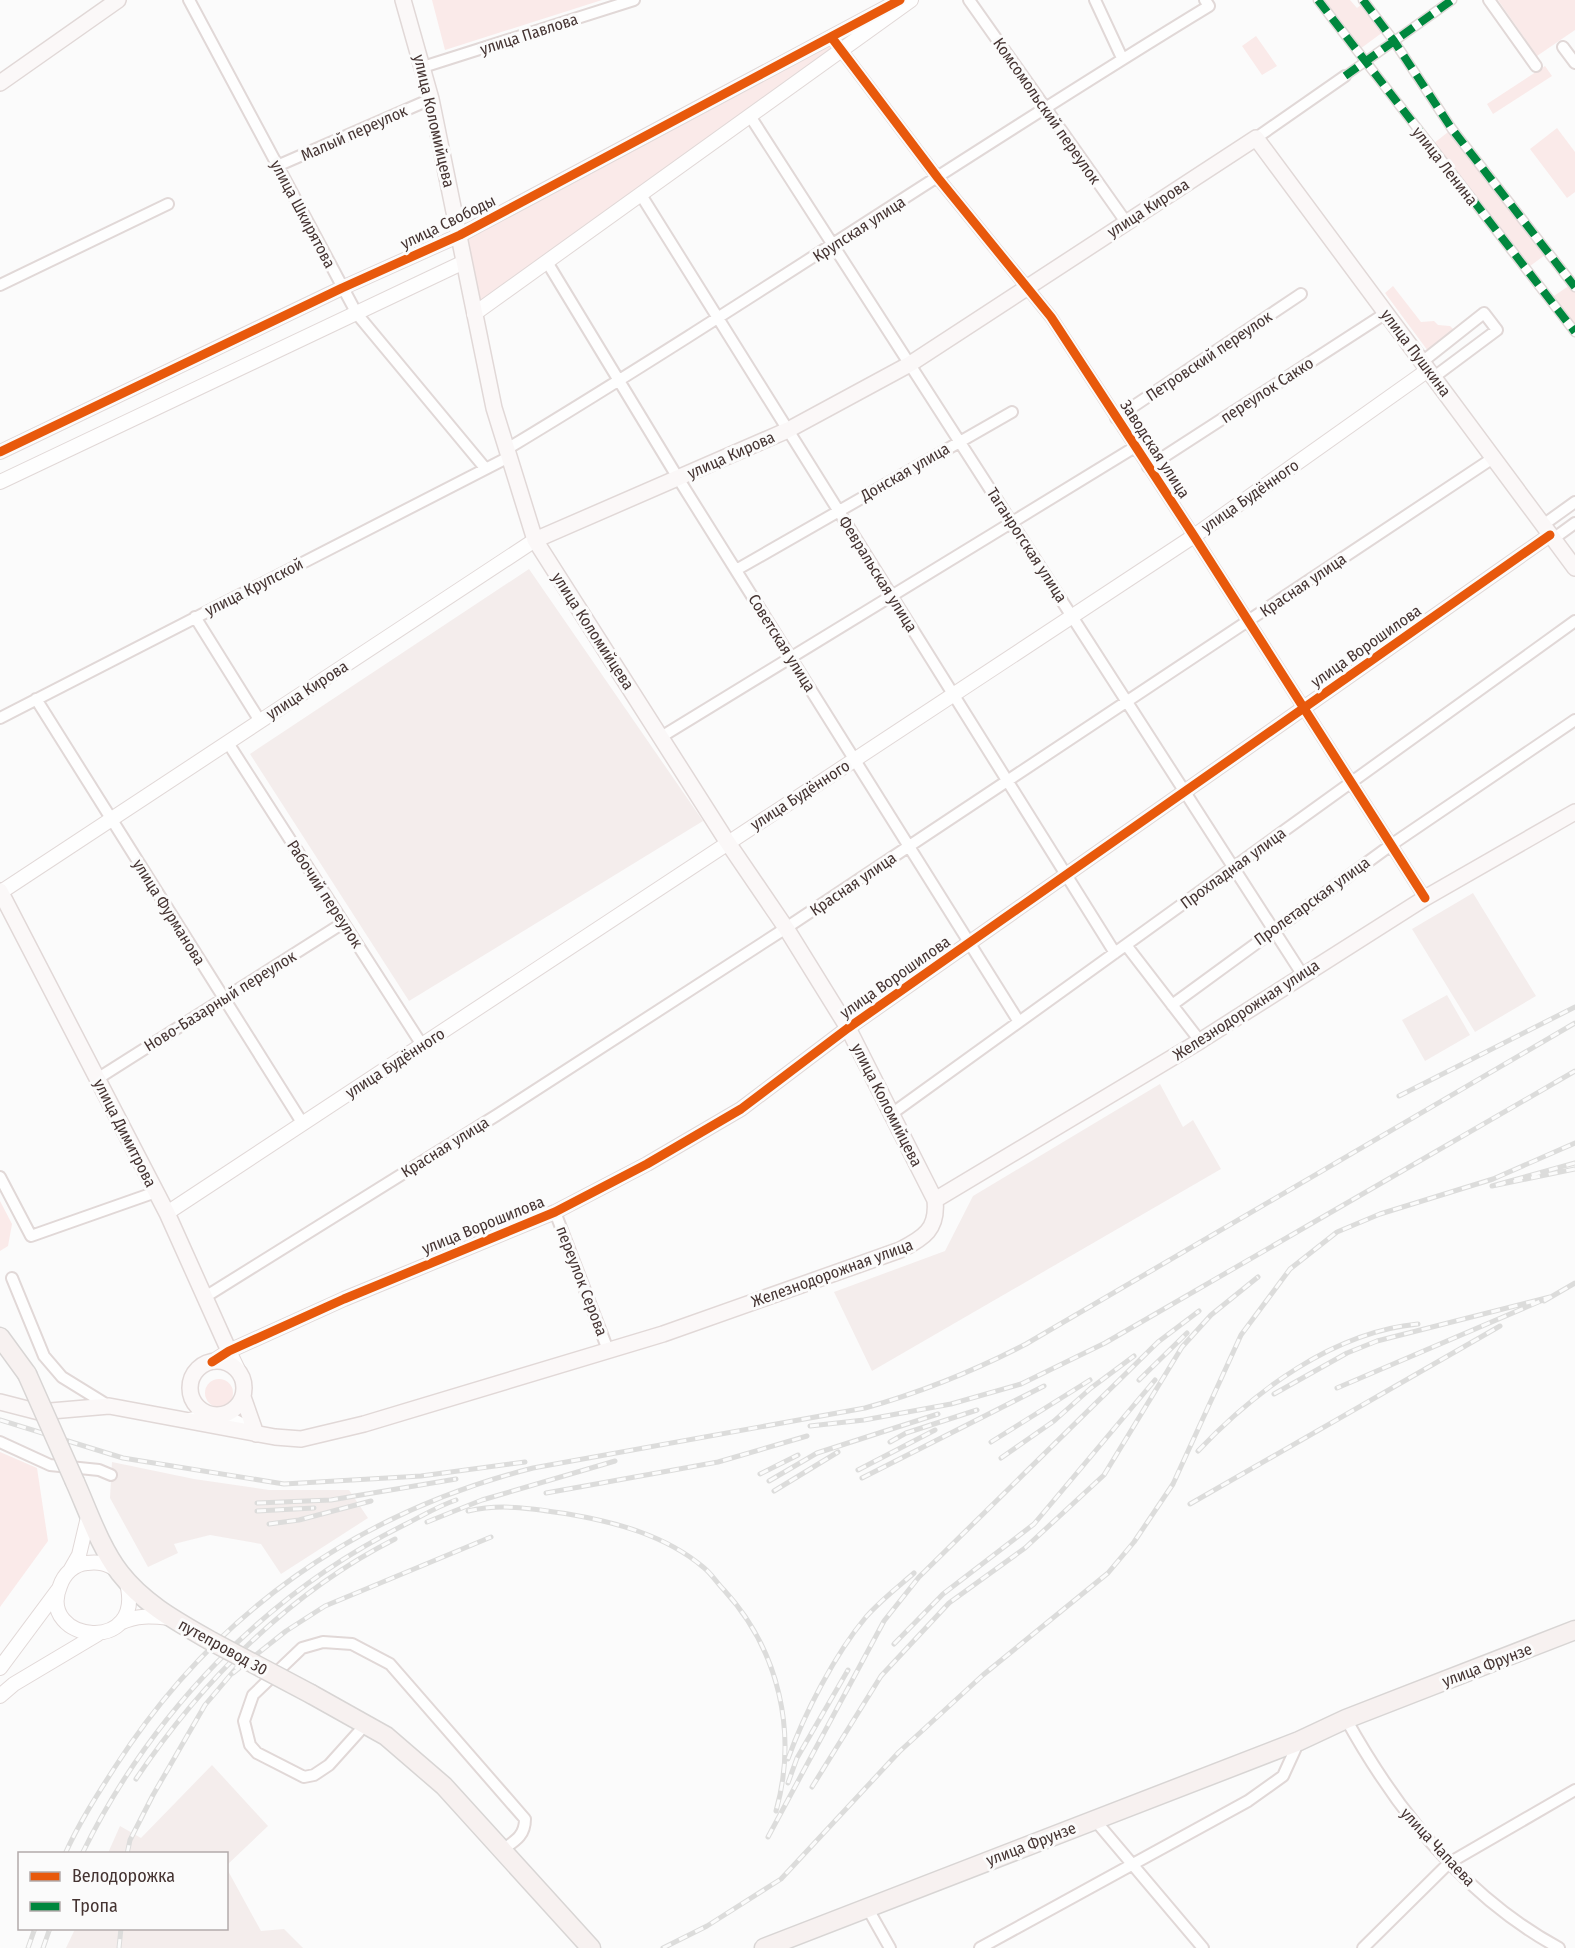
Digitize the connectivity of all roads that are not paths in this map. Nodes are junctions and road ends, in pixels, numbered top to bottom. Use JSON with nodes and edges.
{"nodes":[{"id":1,"x":118,"y":0,"type":"edge"},
{"id":2,"x":189,"y":0,"type":"edge"},
{"id":3,"x":403,"y":0,"type":"edge"},
{"id":4,"x":634,"y":0,"type":"edge"},
{"id":5,"x":900,"y":0,"type":"edge"},
{"id":6,"x":911,"y":0,"type":"edge"},
{"id":7,"x":969,"y":0,"type":"edge"},
{"id":8,"x":1095,"y":0,"type":"edge"},
{"id":9,"x":1318,"y":0,"type":"edge"},
{"id":10,"x":1363,"y":0,"type":"edge"},
{"id":11,"x":1452,"y":0,"type":"edge"},
{"id":12,"x":1489,"y":0,"type":"edge"},
{"id":13,"x":1207,"y":3,"type":"edge"},
{"id":14,"x":832,"y":38,"type":"junction"},
{"id":15,"x":1394,"y":41,"type":"junction"},
{"id":16,"x":1563,"y":46,"type":"dead end"},
{"id":17,"x":841,"y":51,"type":"junction"},
{"id":18,"x":1122,"y":58,"type":"junction"},
{"id":19,"x":1365,"y":62,"type":"junction"},
{"id":20,"x":1575,"y":63,"type":"edge"},
{"id":21,"x":1536,"y":66,"type":"dead end"},
{"id":22,"x":423,"y":68,"type":"junction"},
{"id":23,"x":1345,"y":76,"type":"joint"},
{"id":24,"x":0,"y":82,"type":"edge"},
{"id":25,"x":431,"y":99,"type":"junction"},
{"id":26,"x":1043,"y":107,"type":"junction"},
{"id":27,"x":750,"y":116,"type":"junction"},
{"id":28,"x":1256,"y":138,"type":"junction"},
{"id":29,"x":277,"y":166,"type":"junction"},
{"id":30,"x":938,"y":178,"type":"junction"},
{"id":31,"x":641,"y":195,"type":"junction"},
{"id":32,"x":168,"y":204,"type":"dead end"},
{"id":33,"x":1126,"y":222,"type":"junction"},
{"id":34,"x":460,"y":235,"type":"junction"},
{"id":35,"x":834,"y":244,"type":"junction"},
{"id":36,"x":464,"y":262,"type":"junction"},
{"id":37,"x":547,"y":262,"type":"junction"},
{"id":38,"x":0,"y":285,"type":"edge"},
{"id":39,"x":1575,"y":287,"type":"edge"},
{"id":40,"x":342,"y":288,"type":"junction"},
{"id":41,"x":1026,"y":290,"type":"junction"},
{"id":42,"x":1302,"y":294,"type":"dead end"},
{"id":43,"x":1386,"y":313,"type":"junction"},
{"id":44,"x":357,"y":314,"type":"junction"},
{"id":45,"x":474,"y":314,"type":"junction"},
{"id":46,"x":719,"y":318,"type":"junction"},
{"id":47,"x":1575,"y":332,"type":"edge"},
{"id":48,"x":910,"y":364,"type":"junction"},
{"id":49,"x":1428,"y":370,"type":"junction"},
{"id":50,"x":621,"y":381,"type":"junction"},
{"id":51,"x":1012,"y":412,"type":"dead end"},
{"id":52,"x":1116,"y":418,"type":"junction"},
{"id":53,"x":788,"y":430,"type":"junction"},
{"id":54,"x":960,"y":441,"type":"junction"},
{"id":55,"x":1135,"y":447,"type":"junction"},
{"id":56,"x":0,"y":452,"type":"edge"},
{"id":57,"x":508,"y":453,"type":"junction"},
{"id":58,"x":1493,"y":458,"type":"junction"},
{"id":59,"x":1148,"y":467,"type":"junction"},
{"id":60,"x":485,"y":468,"type":"junction"},
{"id":61,"x":678,"y":478,"type":"junction"},
{"id":62,"x":0,"y":482,"type":"edge"},
{"id":63,"x":1575,"y":502,"type":"edge"},
{"id":64,"x":839,"y":511,"type":"junction"},
{"id":65,"x":1012,"y":522,"type":"junction"},
{"id":66,"x":1575,"y":524,"type":"edge"},
{"id":67,"x":1548,"y":533,"type":"junction"},
{"id":68,"x":1194,"y":536,"type":"junction"},
{"id":69,"x":535,"y":540,"type":"junction"},
{"id":70,"x":1575,"y":568,"type":"edge"},
{"id":71,"x":736,"y":570,"type":"junction"},
{"id":72,"x":892,"y":596,"type":"junction"},
{"id":73,"x":1072,"y":616,"type":"junction"},
{"id":74,"x":195,"y":617,"type":"junction"},
{"id":75,"x":1247,"y":621,"type":"junction"},
{"id":76,"x":1575,"y":621,"type":"edge"},
{"id":77,"x":791,"y":658,"type":"junction"},
{"id":78,"x":953,"y":694,"type":"junction"},
{"id":79,"x":36,"y":699,"type":"junction"},
{"id":80,"x":1127,"y":701,"type":"junction"},
{"id":81,"x":1303,"y":709,"type":"junction"},
{"id":82,"x":0,"y":718,"type":"edge"},
{"id":83,"x":1575,"y":720,"type":"edge"},
{"id":84,"x":260,"y":721,"type":"junction"},
{"id":85,"x":661,"y":737,"type":"junction"},
{"id":86,"x":228,"y":743,"type":"junction"},
{"id":87,"x":855,"y":759,"type":"junction"},
{"id":88,"x":1007,"y":781,"type":"junction"},
{"id":89,"x":1351,"y":783,"type":"junction"},
{"id":90,"x":1186,"y":792,"type":"junction"},
{"id":91,"x":1575,"y":812,"type":"edge"},
{"id":92,"x":111,"y":819,"type":"junction"},
{"id":93,"x":728,"y":843,"type":"junction"},
{"id":94,"x":1390,"y":845,"type":"junction"},
{"id":95,"x":909,"y":846,"type":"junction"},
{"id":96,"x":1234,"y":867,"type":"junction"},
{"id":97,"x":1066,"y":876,"type":"junction"},
{"id":98,"x":0,"y":892,"type":"edge"},
{"id":99,"x":1425,"y":898,"type":"junction"},
{"id":100,"x":343,"y":923,"type":"junction"},
{"id":101,"x":786,"y":928,"type":"junction"},
{"id":102,"x":1274,"y":928,"type":"junction"},
{"id":103,"x":970,"y":944,"type":"junction"},
{"id":104,"x":1126,"y":945,"type":"junction"},
{"id":105,"x":1115,"y":953,"type":"junction"},
{"id":106,"x":1302,"y":974,"type":"junction"},
{"id":107,"x":224,"y":999,"type":"junction"},
{"id":108,"x":1172,"y":1005,"type":"junction"},
{"id":109,"x":1019,"y":1022,"type":"junction"},
{"id":110,"x":848,"y":1028,"type":"junction"},
{"id":111,"x":1200,"y":1041,"type":"junction"},
{"id":112,"x":422,"y":1045,"type":"junction"},
{"id":113,"x":97,"y":1079,"type":"junction"},
{"id":114,"x":890,"y":1115,"type":"junction"},
{"id":115,"x":303,"y":1124,"type":"junction"},
{"id":116,"x":0,"y":1177,"type":"edge"},
{"id":117,"x":156,"y":1192,"type":"junction"},
{"id":118,"x":935,"y":1200,"type":"junction"},
{"id":119,"x":555,"y":1212,"type":"junction"},
{"id":120,"x":167,"y":1213,"type":"junction"},
{"id":121,"x":12,"y":1278,"type":"dead end"},
{"id":122,"x":205,"y":1297,"type":"junction"},
{"id":123,"x":0,"y":1337,"type":"edge"},
{"id":124,"x":608,"y":1350,"type":"junction"},
{"id":125,"x":229,"y":1351,"type":"junction"},
{"id":126,"x":212,"y":1362,"type":"junction"},
{"id":127,"x":243,"y":1378,"type":"junction"},
{"id":128,"x":243,"y":1396,"type":"junction"},
{"id":129,"x":0,"y":1402,"type":"edge"},
{"id":130,"x":109,"y":1406,"type":"junction"},
{"id":131,"x":218,"y":1415,"type":"junction"},
{"id":132,"x":187,"y":1421,"type":"junction"},
{"id":133,"x":256,"y":1434,"type":"junction"},
{"id":134,"x":0,"y":1442,"type":"edge"},
{"id":135,"x":111,"y":1475,"type":"dead end"},
{"id":136,"x":89,"y":1513,"type":"junction"},
{"id":137,"x":71,"y":1569,"type":"junction"},
{"id":138,"x":122,"y":1576,"type":"junction"},
{"id":139,"x":58,"y":1590,"type":"junction"},
{"id":140,"x":169,"y":1618,"type":"junction"},
{"id":141,"x":120,"y":1623,"type":"junction"},
{"id":142,"x":1575,"y":1630,"type":"edge"},
{"id":143,"x":98,"y":1634,"type":"junction"},
{"id":144,"x":0,"y":1668,"type":"edge"},
{"id":145,"x":0,"y":1696,"type":"edge"},
{"id":146,"x":1346,"y":1719,"type":"junction"},
{"id":147,"x":365,"y":1725,"type":"junction"},
{"id":148,"x":1299,"y":1741,"type":"junction"},
{"id":149,"x":1575,"y":1790,"type":"edge"},
{"id":150,"x":1094,"y":1819,"type":"junction"},
{"id":151,"x":502,"y":1850,"type":"junction"},
{"id":152,"x":1449,"y":1863,"type":"junction"},
{"id":153,"x":1133,"y":1866,"type":"junction"},
{"id":154,"x":868,"y":1909,"type":"junction"},
{"id":155,"x":591,"y":1948,"type":"edge"},
{"id":156,"x":764,"y":1948,"type":"edge"},
{"id":157,"x":890,"y":1948,"type":"edge"},
{"id":158,"x":980,"y":1948,"type":"edge"},
{"id":159,"x":1203,"y":1948,"type":"edge"},
{"id":160,"x":1363,"y":1948,"type":"edge"},
{"id":161,"x":1559,"y":1948,"type":"edge"}],
"edges":[{"from":1,"to":24,"type":"main road"},
{"from":2,"to":29,"type":"street","name":"улица Шкирятова"},
{"from":3,"to":22,"type":"main road","name":"улица Коломийцева"},
{"from":4,"to":22,"type":"street","name":"улица Павлова"},
{"from":5,"to":14,"type":"street","name":"улица Свободы"},
{"from":6,"to":17,"type":"street"},
{"from":7,"to":26,"type":"street","name":"Комсомольский переулок"},
{"from":8,"to":18,"type":"street"},
{"from":9,"to":19,"type":"street","name":"улица Ленина"},
{"from":10,"to":15,"type":"street","name":"улица Ленина"},
{"from":11,"to":15,"type":"street","name":"улица Кирова"},
{"from":12,"to":21,"type":"street"},
{"from":13,"to":18,"type":"street","name":"Крупская улица"},
{"from":14,"to":17,"type":"street","name":"Заводская улица"},
{"from":14,"to":34,"type":"street","name":"улица Свободы"},
{"from":15,"to":19,"type":"street","name":"улица Кирова"},
{"from":15,"to":39,"type":"street","name":"улица Ленина"},
{"from":16,"to":20,"type":"street"},
{"from":17,"to":27,"type":"street"},
{"from":17,"to":30,"type":"street","name":"Заводская улица"},
{"from":18,"to":26,"type":"street","name":"Крупская улица"},
{"from":19,"to":23,"type":"street","name":"улица Кирова"},
{"from":19,"to":47,"type":"street","name":"улица Ленина"},
{"from":22,"to":25,"type":"main road","name":"улица Коломийцева"},
{"from":23,"to":28,"type":"street","name":"улица Кирова"},
{"from":25,"to":29,"type":"street","name":"Малый переулок"},
{"from":25,"to":34,"type":"main road","name":"улица Коломийцева"},
{"from":26,"to":30,"type":"street","name":"Крупская улица"},
{"from":26,"to":33,"type":"street","name":"Комсомольский переулок"},
{"from":27,"to":31,"type":"street"},
{"from":27,"to":35,"type":"street","name":"Таганрогская улица"},
{"from":28,"to":33,"type":"main road","name":"улица Кирова"},
{"from":28,"to":43,"type":"main road","name":"улица Пушкина"},
{"from":29,"to":40,"type":"street","name":"улица Шкирятова"},
{"from":30,"to":35,"type":"street","name":"Крупская улица"},
{"from":30,"to":41,"type":"street","name":"Заводская улица"},
{"from":31,"to":37,"type":"street"},
{"from":31,"to":46,"type":"street","name":"Февральская улица"},
{"from":32,"to":38,"type":"street"},
{"from":33,"to":41,"type":"main road","name":"улица Кирова"},
{"from":34,"to":36,"type":"main road","name":"улица Коломийцева"},
{"from":34,"to":40,"type":"street","name":"улица Свободы"},
{"from":35,"to":46,"type":"street","name":"Крупская улица"},
{"from":35,"to":48,"type":"street","name":"Таганрогская улица"},
{"from":36,"to":44,"type":"street"},
{"from":36,"to":45,"type":"main road","name":"улица Коломийцева"},
{"from":37,"to":45,"type":"street"},
{"from":37,"to":50,"type":"street","name":"Советская улица"},
{"from":40,"to":44,"type":"street","name":"улица Шкирятова"},
{"from":40,"to":56,"type":"street","name":"улица Свободы"},
{"from":41,"to":48,"type":"main road","name":"улица Кирова"},
{"from":41,"to":52,"type":"street","name":"Заводская улица"},
{"from":42,"to":52,"type":"street","name":"Петровский переулок"},
{"from":43,"to":49,"type":"main road","name":"улица Пушкина"},
{"from":43,"to":59,"type":"street","name":"переулок Сакко"},
{"from":44,"to":60,"type":"street","name":"улица Шкирятова"},
{"from":44,"to":62,"type":"street"},
{"from":45,"to":57,"type":"main road","name":"улица Коломийцева"},
{"from":46,"to":50,"type":"street","name":"Крупская улица"},
{"from":46,"to":53,"type":"street","name":"Февральская улица"},
{"from":48,"to":53,"type":"main road","name":"улица Кирова"},
{"from":48,"to":54,"type":"street","name":"Таганрогская улица"},
{"from":49,"to":49,"type":"street","name":"улица Будённого"},
{"from":49,"to":58,"type":"main road","name":"улица Пушкина"},
{"from":49,"to":68,"type":"street","name":"улица Будённого"},
{"from":50,"to":57,"type":"street","name":"Крупская улица"},
{"from":50,"to":61,"type":"street","name":"Советская улица"},
{"from":51,"to":54,"type":"street","name":"Донская улица"},
{"from":52,"to":55,"type":"street","name":"Заводская улица"},
{"from":53,"to":61,"type":"main road","name":"улица Кирова"},
{"from":53,"to":64,"type":"street","name":"Февральская улица"},
{"from":54,"to":64,"type":"street","name":"Донская улица"},
{"from":54,"to":65,"type":"street","name":"Таганрогская улица"},
{"from":55,"to":59,"type":"street","name":"Заводская улица"},
{"from":55,"to":65,"type":"street"},
{"from":57,"to":60,"type":"street","name":"улица Крупской"},
{"from":57,"to":69,"type":"main road","name":"улица Коломийцева"},
{"from":58,"to":67,"type":"main road","name":"улица Пушкина"},
{"from":58,"to":75,"type":"street","name":"Красная улица"},
{"from":59,"to":68,"type":"street","name":"Заводская улица"},
{"from":60,"to":74,"type":"street","name":"улица Крупской"},
{"from":61,"to":69,"type":"main road","name":"улица Кирова"},
{"from":61,"to":71,"type":"street","name":"Советская улица"},
{"from":63,"to":67,"type":"street","name":"улица Ворошилова"},
{"from":64,"to":71,"type":"street","name":"Донская улица"},
{"from":64,"to":72,"type":"street","name":"Февральская улица"},
{"from":65,"to":72,"type":"street"},
{"from":65,"to":73,"type":"street","name":"Таганрогская улица"},
{"from":66,"to":67,"type":"street","name":"улица Ворошилова"},
{"from":67,"to":70,"type":"main road","name":"улица Пушкина"},
{"from":67,"to":81,"type":"street","name":"улица Ворошилова"},
{"from":68,"to":73,"type":"street","name":"улица Будённого"},
{"from":68,"to":75,"type":"street","name":"Заводская улица"},
{"from":69,"to":84,"type":"street","name":"улица Кирова"},
{"from":69,"to":85,"type":"main road","name":"улица Коломийцева"},
{"from":71,"to":77,"type":"street","name":"Советская улица"},
{"from":72,"to":77,"type":"street"},
{"from":72,"to":78,"type":"street","name":"Февральская улица"},
{"from":73,"to":78,"type":"street","name":"улица Будённого"},
{"from":73,"to":80,"type":"street","name":"Таганрогская улица"},
{"from":74,"to":79,"type":"street","name":"улица Крупской"},
{"from":74,"to":84,"type":"street"},
{"from":75,"to":80,"type":"street","name":"Красная улица"},
{"from":75,"to":81,"type":"street","name":"Заводская улица"},
{"from":76,"to":89,"type":"street","name":"Прохладная улица"},
{"from":77,"to":85,"type":"street"},
{"from":77,"to":87,"type":"street","name":"Советская улица"},
{"from":78,"to":87,"type":"street","name":"улица Будённого"},
{"from":78,"to":88,"type":"street","name":"Февральская улица"},
{"from":79,"to":82,"type":"street","name":"улица Крупской"},
{"from":79,"to":92,"type":"street","name":"улица Фурманова"},
{"from":80,"to":88,"type":"street","name":"Красная улица"},
{"from":80,"to":90,"type":"street","name":"Таганрогская улица"},
{"from":81,"to":89,"type":"street","name":"Заводская улица"},
{"from":81,"to":90,"type":"street","name":"улица Ворошилова"},
{"from":83,"to":94,"type":"street","name":"Пролетарская улица"},
{"from":84,"to":86,"type":"street","name":"улица Кирова"},
{"from":85,"to":93,"type":"main road","name":"улица Коломийцева"},
{"from":86,"to":92,"type":"street","name":"улица Кирова"},
{"from":86,"to":100,"type":"street","name":"Рабочий переулок"},
{"from":87,"to":93,"type":"street","name":"улица Будённого"},
{"from":87,"to":95,"type":"street","name":"Советская улица"},
{"from":88,"to":95,"type":"street","name":"Красная улица"},
{"from":88,"to":97,"type":"street","name":"Февральская улица"},
{"from":89,"to":94,"type":"street","name":"Заводская улица"},
{"from":89,"to":96,"type":"street","name":"Прохладная улица"},
{"from":90,"to":96,"type":"street","name":"Таганрогская улица"},
{"from":90,"to":97,"type":"street","name":"улица Ворошилова"},
{"from":91,"to":99,"type":"main road","name":"Железнодорожная улица"},
{"from":92,"to":98,"type":"street","name":"улица Кирова"},
{"from":92,"to":107,"type":"street","name":"улица Фурманова"},
{"from":93,"to":101,"type":"main road","name":"улица Коломийцева"},
{"from":93,"to":112,"type":"street","name":"улица Будённого"},
{"from":94,"to":99,"type":"street","name":"Заводская улица"},
{"from":94,"to":102,"type":"street","name":"Пролетарская улица"},
{"from":95,"to":101,"type":"street","name":"Красная улица"},
{"from":95,"to":103,"type":"street","name":"Советская улица"},
{"from":96,"to":102,"type":"street","name":"Таганрогская улица"},
{"from":96,"to":104,"type":"street","name":"Прохладная улица"},
{"from":97,"to":103,"type":"street","name":"улица Ворошилова"},
{"from":97,"to":105,"type":"street","name":"Февральская улица"},
{"from":98,"to":113,"type":"main road","name":"улица Димитрова"},
{"from":99,"to":106,"type":"main road","name":"Железнодорожная улица"},
{"from":100,"to":107,"type":"street","name":"Ново-Базарный переулок"},
{"from":100,"to":112,"type":"street","name":"Рабочий переулок"},
{"from":101,"to":110,"type":"main road","name":"улица Коломийцева"},
{"from":101,"to":122,"type":"street","name":"Красная улица"},
{"from":102,"to":106,"type":"street","name":"Таганрогская улица"},
{"from":102,"to":108,"type":"street","name":"Пролетарская улица"},
{"from":103,"to":109,"type":"street","name":"Советская улица"},
{"from":103,"to":110,"type":"street","name":"улица Ворошилова"},
{"from":104,"to":105,"type":"street","name":"Прохладная улица"},
{"from":104,"to":108,"type":"street"},
{"from":105,"to":109,"type":"street","name":"Прохладная улица"},
{"from":106,"to":111,"type":"main road","name":"Железнодорожная улица"},
{"from":107,"to":113,"type":"street","name":"Ново-Базарный переулок"},
{"from":107,"to":115,"type":"street","name":"улица Фурманова"},
{"from":108,"to":111,"type":"street"},
{"from":109,"to":114,"type":"street","name":"Прохладная улица"},
{"from":110,"to":114,"type":"main road","name":"улица Коломийцева"},
{"from":110,"to":119,"type":"street","name":"улица Ворошилова"},
{"from":111,"to":118,"type":"main road","name":"Железнодорожная улица"},
{"from":112,"to":115,"type":"street","name":"улица Будённого"},
{"from":113,"to":117,"type":"main road","name":"улица Димитрова"},
{"from":114,"to":118,"type":"main road","name":"улица Коломийцева"},
{"from":115,"to":120,"type":"street","name":"улица Будённого"},
{"from":116,"to":117,"type":"street"},
{"from":117,"to":120,"type":"main road","name":"улица Димитрова"},
{"from":118,"to":124,"type":"main road","name":"Железнодорожная улица"},
{"from":119,"to":124,"type":"street","name":"переулок Серова"},
{"from":119,"to":125,"type":"street","name":"улица Ворошилова"},
{"from":120,"to":122,"type":"main road","name":"улица Димитрова"},
{"from":121,"to":130,"type":"street"},
{"from":122,"to":125,"type":"main road","name":"улица Димитрова"},
{"from":123,"to":136,"type":"main road","name":"путепровод 30","bridge":true},
{"from":124,"to":133,"type":"main road","name":"Железнодорожная улица"},
{"from":125,"to":126,"type":"street","name":"улица Ворошилова"},
{"from":125,"to":127,"type":"street","name":"улица Димитрова"},
{"from":126,"to":127,"type":"main road"},
{"from":126,"to":131,"type":"main road"},
{"from":127,"to":128,"type":"main road"},
{"from":128,"to":131,"type":"main road"},
{"from":128,"to":133,"type":"main road"},
{"from":129,"to":130,"type":"main road","name":"Железнодорожная улица"},
{"from":130,"to":132,"type":"main road","name":"Железнодорожная улица"},
{"from":131,"to":132,"type":"street"},
{"from":131,"to":133,"type":"street"},
{"from":132,"to":133,"type":"main road","name":"Железнодорожная улица"},
{"from":134,"to":135,"type":"street"},
{"from":136,"to":137,"type":"street"},
{"from":136,"to":138,"type":"main road","name":"путепровод 30"},
{"from":137,"to":138,"type":"street"},
{"from":137,"to":139,"type":"street"},
{"from":138,"to":140,"type":"main road","name":"путепровод 30"},
{"from":138,"to":141,"type":"street"},
{"from":139,"to":143,"type":"street"},
{"from":139,"to":144,"type":"street"},
{"from":140,"to":141,"type":"street"},
{"from":140,"to":147,"type":"main road","name":"путепровод 30","bridge":true},
{"from":141,"to":143,"type":"street"},
{"from":142,"to":146,"type":"main road","name":"улица Фрунзе"},
{"from":143,"to":145,"type":"street"},
{"from":146,"to":148,"type":"main road","name":"улица Фрунзе"},
{"from":146,"to":152,"type":"street","name":"улица Чапаева"},
{"from":147,"to":151,"type":"main road","name":"путепровод 30"},
{"from":147,"to":151,"type":"street"},
{"from":148,"to":150,"type":"main road","name":"улица Фрунзе"},
{"from":148,"to":153,"type":"street"},
{"from":149,"to":152,"type":"street"},
{"from":150,"to":153,"type":"street"},
{"from":150,"to":154,"type":"main road","name":"улица Фрунзе"},
{"from":151,"to":155,"type":"main road","name":"путепровод 30"},
{"from":152,"to":160,"type":"street"},
{"from":152,"to":161,"type":"street","name":"улица Чапаева"},
{"from":153,"to":158,"type":"street"},
{"from":153,"to":159,"type":"street"},
{"from":154,"to":156,"type":"main road","name":"улица Фрунзе"},
{"from":154,"to":157,"type":"street"}]}
